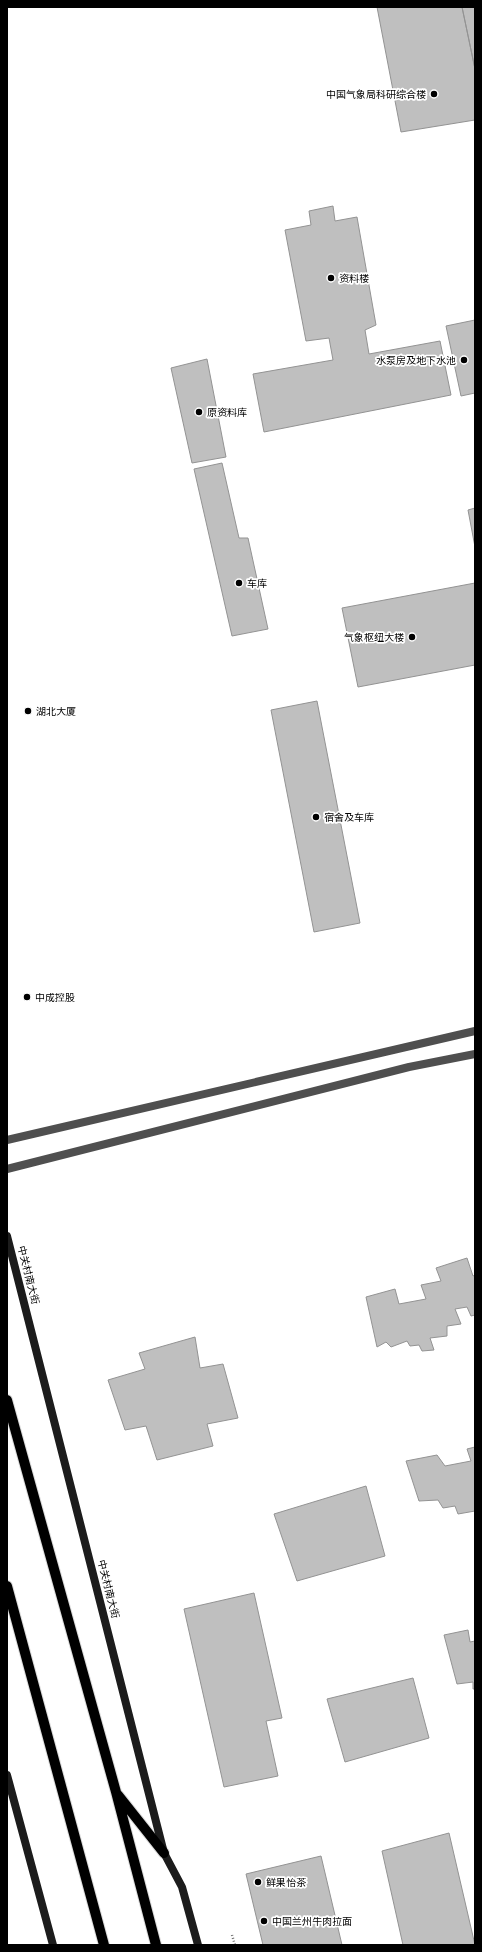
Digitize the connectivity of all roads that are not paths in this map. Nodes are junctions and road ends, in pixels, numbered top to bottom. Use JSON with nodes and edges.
{"nodes":[{"id":1,"x":475,"y":1031,"type":"edge"},
{"id":2,"x":475,"y":1054,"type":"edge"},
{"id":3,"x":7,"y":1140,"type":"edge"},
{"id":4,"x":7,"y":1169,"type":"edge"},
{"id":5,"x":7,"y":1236,"type":"edge"},
{"id":6,"x":7,"y":1400,"type":"edge"},
{"id":7,"x":7,"y":1586,"type":"edge"},
{"id":8,"x":7,"y":1775,"type":"edge"},
{"id":9,"x":116,"y":1792,"type":"junction"},
{"id":10,"x":164,"y":1853,"type":"junction"},
{"id":11,"x":52,"y":1945,"type":"edge"},
{"id":12,"x":104,"y":1945,"type":"edge"},
{"id":13,"x":156,"y":1945,"type":"edge"},
{"id":14,"x":198,"y":1945,"type":"edge"}],
"edges":[{"from":1,"to":3,"type":"street"},
{"from":2,"to":4,"type":"street"},
{"from":5,"to":10,"type":"street","name":"中关村南大街"},
{"from":6,"to":9,"type":"main road"},
{"from":7,"to":12,"type":"main road"},
{"from":8,"to":11,"type":"street"},
{"from":9,"to":10,"type":"main road"},
{"from":9,"to":13,"type":"main road"},
{"from":10,"to":14,"type":"street","name":"中关村南大街"}]}
